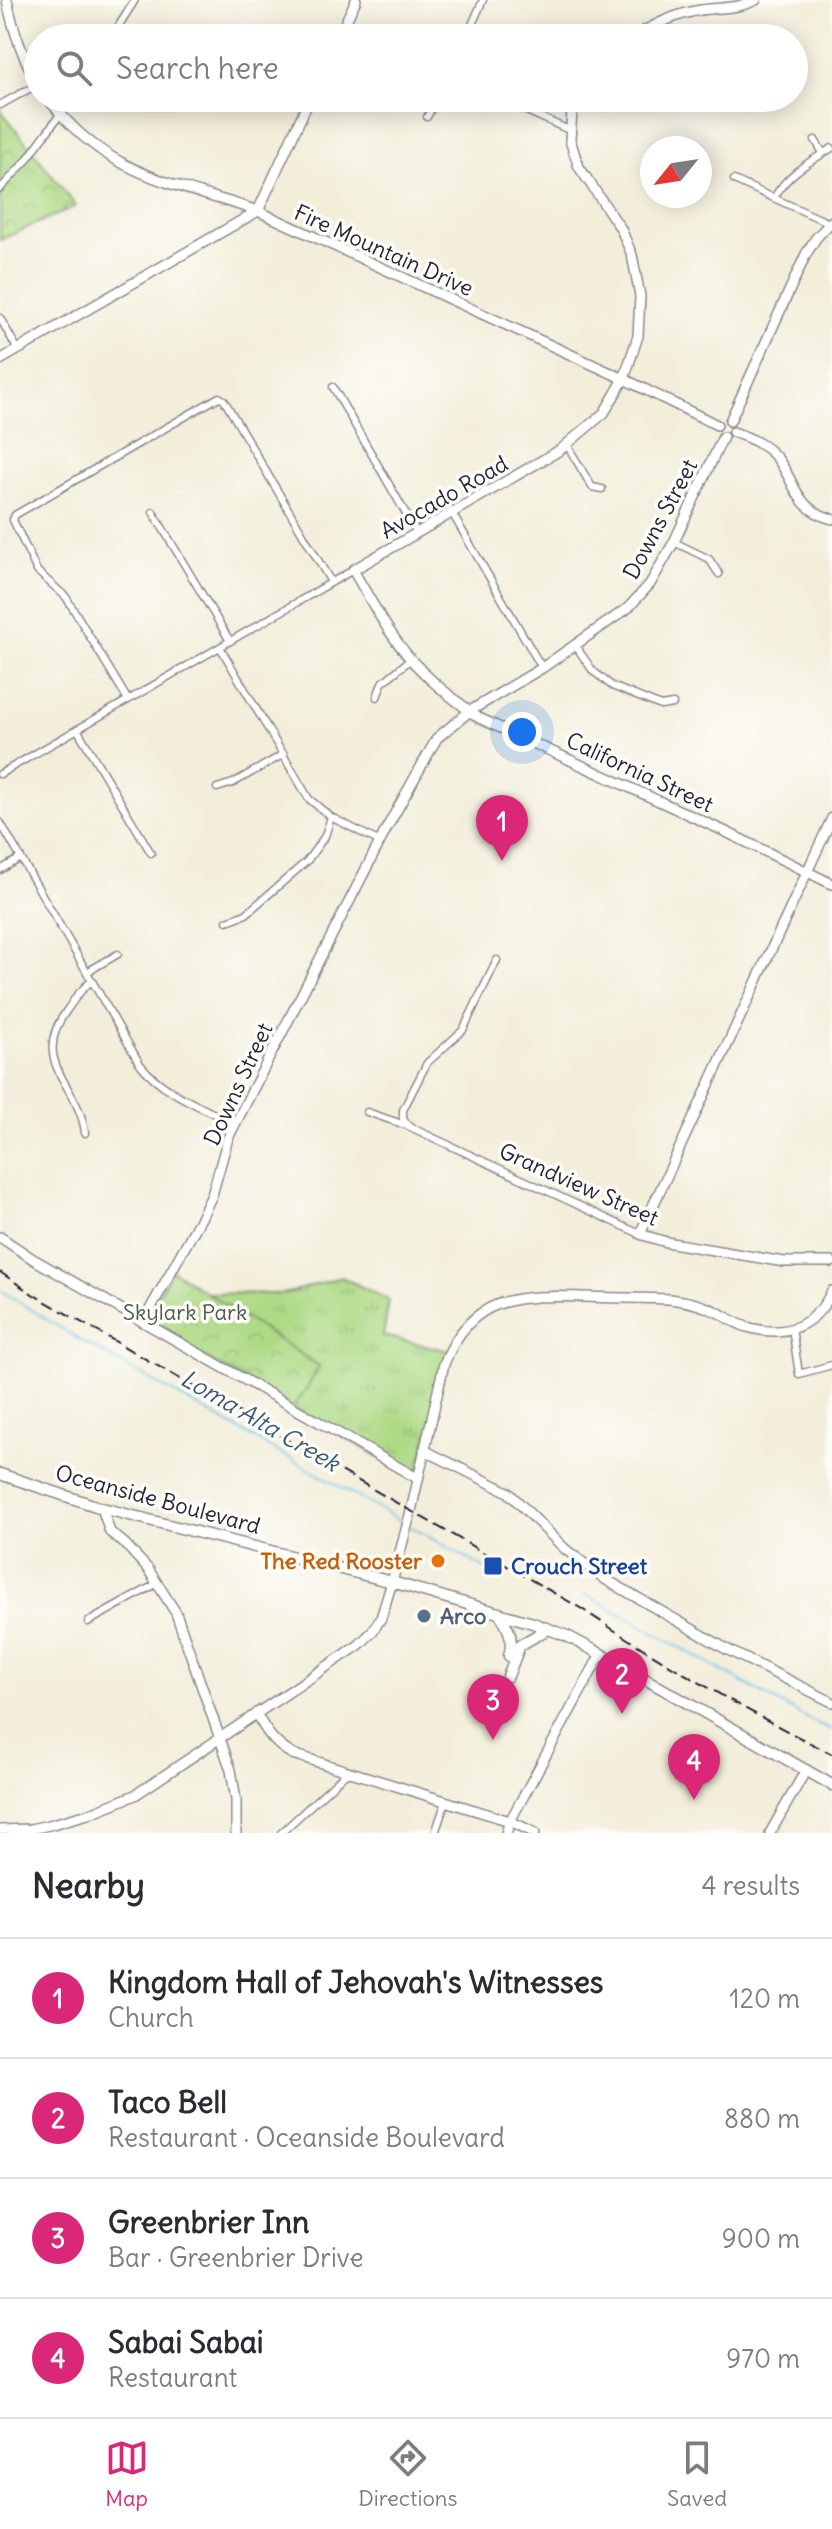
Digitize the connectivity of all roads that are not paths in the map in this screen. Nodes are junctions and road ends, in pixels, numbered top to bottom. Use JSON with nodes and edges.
{"nodes":[{"id":1,"x":7,"y":0,"type":"edge"},
{"id":2,"x":135,"y":0,"type":"edge"},
{"id":3,"x":356,"y":0,"type":"edge"},
{"id":4,"x":483,"y":0,"type":"edge"},
{"id":5,"x":756,"y":0,"type":"edge"},
{"id":6,"x":120,"y":24,"type":"edge"},
{"id":7,"x":345,"y":24,"type":"edge"},
{"id":8,"x":472,"y":24,"type":"edge"},
{"id":9,"x":657,"y":24,"type":"edge"},
{"id":10,"x":24,"y":57,"type":"edge"},
{"id":11,"x":24,"y":92,"type":"edge"},
{"id":12,"x":0,"y":105,"type":"edge"},
{"id":13,"x":59,"y":112,"type":"edge"},
{"id":14,"x":63,"y":112,"type":"edge"},
{"id":15,"x":304,"y":112,"type":"edge"},
{"id":16,"x":430,"y":112,"type":"edge"},
{"id":17,"x":529,"y":112,"type":"edge"},
{"id":18,"x":572,"y":112,"type":"edge"},
{"id":19,"x":61,"y":115,"type":"junction"},
{"id":20,"x":427,"y":117,"type":"dead end"},
{"id":21,"x":571,"y":131,"type":"junction"},
{"id":22,"x":815,"y":140,"type":"dead end"},
{"id":23,"x":832,"y":148,"type":"edge"},
{"id":24,"x":823,"y":153,"type":"junction"},
{"id":25,"x":734,"y":180,"type":"dead end"},
{"id":26,"x":0,"y":189,"type":"edge"},
{"id":27,"x":774,"y":198,"type":"junction"},
{"id":28,"x":258,"y":211,"type":"junction"},
{"id":29,"x":831,"y":222,"type":"edge"},
{"id":30,"x":0,"y":318,"type":"edge"},
{"id":31,"x":18,"y":350,"type":"junction"},
{"id":32,"x":0,"y":360,"type":"edge"},
{"id":33,"x":624,"y":379,"type":"junction"},
{"id":34,"x":333,"y":387,"type":"dead end"},
{"id":35,"x":730,"y":421,"type":"junction"},
{"id":36,"x":717,"y":425,"type":"junction"},
{"id":37,"x":733,"y":432,"type":"junction"},
{"id":38,"x":723,"y":437,"type":"junction"},
{"id":39,"x":567,"y":445,"type":"junction"},
{"id":40,"x":602,"y":489,"type":"dead end"},
{"id":41,"x":153,"y":512,"type":"dead end"},
{"id":42,"x":452,"y":513,"type":"junction"},
{"id":43,"x":832,"y":519,"type":"edge"},
{"id":44,"x":417,"y":533,"type":"junction"},
{"id":45,"x":674,"y":542,"type":"junction"},
{"id":46,"x":353,"y":570,"type":"junction"},
{"id":47,"x":719,"y":574,"type":"dead end"},
{"id":48,"x":331,"y":582,"type":"junction"},
{"id":49,"x":230,"y":641,"type":"junction"},
{"id":50,"x":575,"y":645,"type":"junction"},
{"id":51,"x":220,"y":647,"type":"junction"},
{"id":52,"x":411,"y":659,"type":"junction"},
{"id":53,"x":542,"y":668,"type":"junction"},
{"id":54,"x":377,"y":697,"type":"dead end"},
{"id":55,"x":128,"y":700,"type":"junction"},
{"id":56,"x":673,"y":704,"type":"dead end"},
{"id":57,"x":470,"y":711,"type":"junction"},
{"id":58,"x":77,"y":729,"type":"junction"},
{"id":59,"x":284,"y":754,"type":"junction"},
{"id":60,"x":0,"y":774,"type":"edge"},
{"id":61,"x":217,"y":788,"type":"dead end"},
{"id":62,"x":331,"y":817,"type":"junction"},
{"id":63,"x":832,"y":818,"type":"edge"},
{"id":64,"x":0,"y":822,"type":"edge"},
{"id":65,"x":380,"y":842,"type":"junction"},
{"id":66,"x":151,"y":853,"type":"dead end"},
{"id":67,"x":21,"y":858,"type":"junction"},
{"id":68,"x":0,"y":870,"type":"edge"},
{"id":69,"x":808,"y":872,"type":"junction"},
{"id":70,"x":832,"y":884,"type":"edge"},
{"id":71,"x":227,"y":921,"type":"dead end"},
{"id":72,"x":118,"y":954,"type":"dead end"},
{"id":73,"x":497,"y":960,"type":"dead end"},
{"id":74,"x":87,"y":972,"type":"junction"},
{"id":75,"x":92,"y":981,"type":"junction"},
{"id":76,"x":367,"y":1112,"type":"dead end"},
{"id":77,"x":235,"y":1124,"type":"junction"},
{"id":78,"x":408,"y":1126,"type":"junction"},
{"id":79,"x":85,"y":1133,"type":"dead end"},
{"id":80,"x":640,"y":1234,"type":"junction"},
{"id":81,"x":0,"y":1237,"type":"edge"},
{"id":82,"x":832,"y":1262,"type":"edge"},
{"id":83,"x":832,"y":1291,"type":"edge"},
{"id":84,"x":143,"y":1322,"type":"junction"},
{"id":85,"x":792,"y":1328,"type":"junction"},
{"id":86,"x":832,"y":1365,"type":"edge"},
{"id":87,"x":424,"y":1450,"type":"junction"},
{"id":88,"x":0,"y":1474,"type":"edge"},
{"id":89,"x":417,"y":1478,"type":"junction"},
{"id":90,"x":102,"y":1508,"type":"junction"},
{"id":91,"x":392,"y":1582,"type":"junction"},
{"id":92,"x":158,"y":1583,"type":"junction"},
{"id":93,"x":500,"y":1614,"type":"junction"},
{"id":94,"x":88,"y":1622,"type":"dead end"},
{"id":95,"x":548,"y":1629,"type":"junction"},
{"id":96,"x":601,"y":1654,"type":"junction"},
{"id":97,"x":832,"y":1702,"type":"edge"},
{"id":98,"x":256,"y":1713,"type":"junction"},
{"id":99,"x":219,"y":1738,"type":"junction"},
{"id":100,"x":806,"y":1770,"type":"junction"},
{"id":101,"x":348,"y":1771,"type":"junction"},
{"id":102,"x":832,"y":1785,"type":"edge"},
{"id":103,"x":446,"y":1801,"type":"junction"},
{"id":104,"x":510,"y":1821,"type":"junction"},
{"id":105,"x":0,"y":1830,"type":"edge"},
{"id":106,"x":236,"y":1833,"type":"edge"},
{"id":107,"x":281,"y":1833,"type":"edge"},
{"id":108,"x":435,"y":1833,"type":"edge"},
{"id":109,"x":506,"y":1833,"type":"edge"},
{"id":110,"x":535,"y":1833,"type":"edge"},
{"id":111,"x":770,"y":1833,"type":"edge"}],
"edges":[{"from":1,"to":10,"type":"street"},
{"from":2,"to":6,"type":"street"},
{"from":3,"to":7,"type":"street"},
{"from":4,"to":8,"type":"street"},
{"from":5,"to":9,"type":"street"},
{"from":11,"to":12,"type":"street"},
{"from":13,"to":19,"type":"street","name":"Fire Mountain Drive"},
{"from":14,"to":19,"type":"street"},
{"from":15,"to":28,"type":"street"},
{"from":16,"to":20,"type":"street"},
{"from":17,"to":21,"type":"street"},
{"from":18,"to":21,"type":"street","name":"Avocado Road"},
{"from":19,"to":26,"type":"street"},
{"from":19,"to":28,"type":"street","name":"Fire Mountain Drive"},
{"from":21,"to":33,"type":"street","name":"Avocado Road"},
{"from":22,"to":24,"type":"street"},
{"from":23,"to":24,"type":"street"},
{"from":24,"to":27,"type":"street"},
{"from":25,"to":27,"type":"street"},
{"from":27,"to":29,"type":"street"},
{"from":28,"to":31,"type":"street"},
{"from":28,"to":33,"type":"street","name":"Fire Mountain Drive"},
{"from":29,"to":35,"type":"street"},
{"from":30,"to":31,"type":"street"},
{"from":31,"to":32,"type":"street"},
{"from":33,"to":36,"type":"street","name":"Fire Mountain Drive"},
{"from":33,"to":39,"type":"street","name":"Avocado Road"},
{"from":34,"to":44,"type":"street"},
{"from":35,"to":36,"type":"street"},
{"from":35,"to":37,"type":"street"},
{"from":36,"to":38,"type":"street"},
{"from":37,"to":38,"type":"street"},
{"from":37,"to":43,"type":"street"},
{"from":38,"to":45,"type":"street","name":"Downs Street"},
{"from":39,"to":40,"type":"street"},
{"from":39,"to":42,"type":"street","name":"Avocado Road"},
{"from":41,"to":49,"type":"street"},
{"from":42,"to":44,"type":"street","name":"Avocado Road"},
{"from":42,"to":53,"type":"street"},
{"from":44,"to":46,"type":"street","name":"Avocado Road"},
{"from":45,"to":47,"type":"street"},
{"from":45,"to":50,"type":"street","name":"Downs Street"},
{"from":46,"to":48,"type":"street","name":"Avocado Road"},
{"from":46,"to":52,"type":"street","name":"California Street"},
{"from":48,"to":49,"type":"street","name":"Avocado Road"},
{"from":48,"to":55,"type":"street"},
{"from":49,"to":51,"type":"street","name":"Avocado Road"},
{"from":50,"to":53,"type":"street","name":"Downs Street"},
{"from":50,"to":56,"type":"street"},
{"from":51,"to":55,"type":"street","name":"Avocado Road"},
{"from":51,"to":59,"type":"street"},
{"from":52,"to":54,"type":"street"},
{"from":52,"to":57,"type":"street","name":"California Street"},
{"from":53,"to":57,"type":"street","name":"Downs Street"},
{"from":55,"to":58,"type":"street","name":"Avocado Road"},
{"from":57,"to":65,"type":"street","name":"Downs Street"},
{"from":57,"to":69,"type":"street","name":"California Street"},
{"from":58,"to":60,"type":"street","name":"Avocado Road"},
{"from":58,"to":66,"type":"street"},
{"from":59,"to":61,"type":"street"},
{"from":59,"to":62,"type":"street"},
{"from":62,"to":65,"type":"street"},
{"from":62,"to":71,"type":"street"},
{"from":63,"to":69,"type":"street"},
{"from":64,"to":67,"type":"street"},
{"from":65,"to":77,"type":"street","name":"Downs Street"},
{"from":67,"to":68,"type":"street"},
{"from":67,"to":74,"type":"street"},
{"from":69,"to":70,"type":"street","name":"California Street"},
{"from":69,"to":80,"type":"street"},
{"from":72,"to":74,"type":"street"},
{"from":73,"to":78,"type":"street"},
{"from":74,"to":75,"type":"street"},
{"from":75,"to":77,"type":"street"},
{"from":75,"to":79,"type":"street"},
{"from":76,"to":78,"type":"street","name":"Grandview Street"},
{"from":77,"to":84,"type":"street","name":"Downs Street"},
{"from":78,"to":80,"type":"street","name":"Grandview Street"},
{"from":80,"to":82,"type":"street","name":"Grandview Street"},
{"from":81,"to":84,"type":"street"},
{"from":83,"to":85,"type":"street"},
{"from":84,"to":89,"type":"street"},
{"from":85,"to":86,"type":"street"},
{"from":85,"to":87,"type":"street"},
{"from":87,"to":89,"type":"street"},
{"from":87,"to":97,"type":"street"},
{"from":88,"to":90,"type":"main road","name":"Oceanside Boulevard"},
{"from":89,"to":91,"type":"street"},
{"from":90,"to":91,"type":"main road","name":"Oceanside Boulevard"},
{"from":90,"to":92,"type":"street"},
{"from":91,"to":93,"type":"main road","name":"Oceanside Boulevard"},
{"from":91,"to":98,"type":"street"},
{"from":92,"to":94,"type":"street"},
{"from":92,"to":99,"type":"street"},
{"from":93,"to":95,"type":"main road","name":"Oceanside Boulevard"},
{"from":93,"to":95,"type":"main road"},
{"from":95,"to":96,"type":"main road","name":"Oceanside Boulevard"},
{"from":96,"to":100,"type":"main road","name":"Oceanside Boulevard"},
{"from":96,"to":104,"type":"street"},
{"from":98,"to":99,"type":"street"},
{"from":98,"to":101,"type":"street"},
{"from":99,"to":105,"type":"street"},
{"from":99,"to":106,"type":"street"},
{"from":100,"to":102,"type":"main road","name":"Oceanside Boulevard"},
{"from":100,"to":111,"type":"street"},
{"from":101,"to":103,"type":"street"},
{"from":101,"to":107,"type":"street"},
{"from":103,"to":104,"type":"street"},
{"from":103,"to":108,"type":"street"},
{"from":104,"to":109,"type":"street"},
{"from":104,"to":110,"type":"street"}]}
